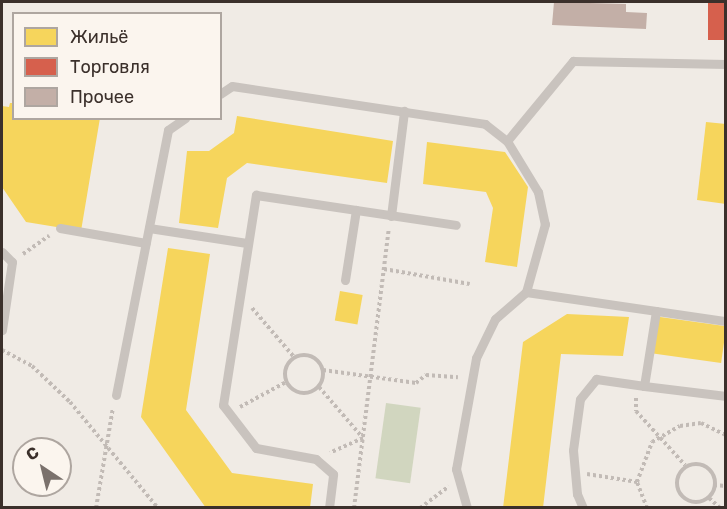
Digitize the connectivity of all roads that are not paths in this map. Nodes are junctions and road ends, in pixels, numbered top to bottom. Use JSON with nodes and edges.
{"nodes":[{"id":1,"x":726,"y":64,"type":"edge"},
{"id":2,"x":222,"y":93,"type":"edge"},
{"id":3,"x":404,"y":111,"type":"junction"},
{"id":4,"x":182,"y":120,"type":"edge"},
{"id":5,"x":507,"y":141,"type":"junction"},
{"id":6,"x":356,"y":210,"type":"junction"},
{"id":7,"x":391,"y":216,"type":"junction"},
{"id":8,"x":456,"y":225,"type":"dead end"},
{"id":9,"x":60,"y":228,"type":"road end"},
{"id":10,"x":149,"y":228,"type":"junction"},
{"id":11,"x":146,"y":243,"type":"junction"},
{"id":12,"x":247,"y":243,"type":"junction"},
{"id":13,"x":2,"y":252,"type":"edge"},
{"id":14,"x":345,"y":280,"type":"dead end"},
{"id":15,"x":526,"y":292,"type":"junction"},
{"id":16,"x":656,"y":311,"type":"junction"},
{"id":17,"x":726,"y":321,"type":"edge"},
{"id":18,"x":2,"y":330,"type":"edge"},
{"id":19,"x":641,"y":385,"type":"junction"},
{"id":20,"x":116,"y":394,"type":"road end"},
{"id":21,"x":726,"y":396,"type":"edge"},
{"id":22,"x":328,"y":507,"type":"edge"},
{"id":23,"x":467,"y":507,"type":"edge"},
{"id":24,"x":583,"y":507,"type":"edge"}],
"edges":[{"from":1,"to":5,"type":"lane"},
{"from":2,"to":3,"type":"lane"},
{"from":3,"to":5,"type":"lane"},
{"from":3,"to":7,"type":"lane"},
{"from":4,"to":10,"type":"lane"},
{"from":5,"to":15,"type":"lane"},
{"from":6,"to":7,"type":"lane"},
{"from":6,"to":12,"type":"lane"},
{"from":6,"to":14,"type":"lane"},
{"from":7,"to":8,"type":"lane"},
{"from":9,"to":11,"type":"lane"},
{"from":10,"to":11,"type":"lane"},
{"from":10,"to":12,"type":"lane"},
{"from":11,"to":20,"type":"lane"},
{"from":12,"to":22,"type":"lane"},
{"from":13,"to":18,"type":"lane"},
{"from":15,"to":16,"type":"lane"},
{"from":15,"to":23,"type":"lane"},
{"from":16,"to":17,"type":"lane"},
{"from":16,"to":19,"type":"lane"},
{"from":19,"to":21,"type":"lane"},
{"from":19,"to":24,"type":"lane"}]}
